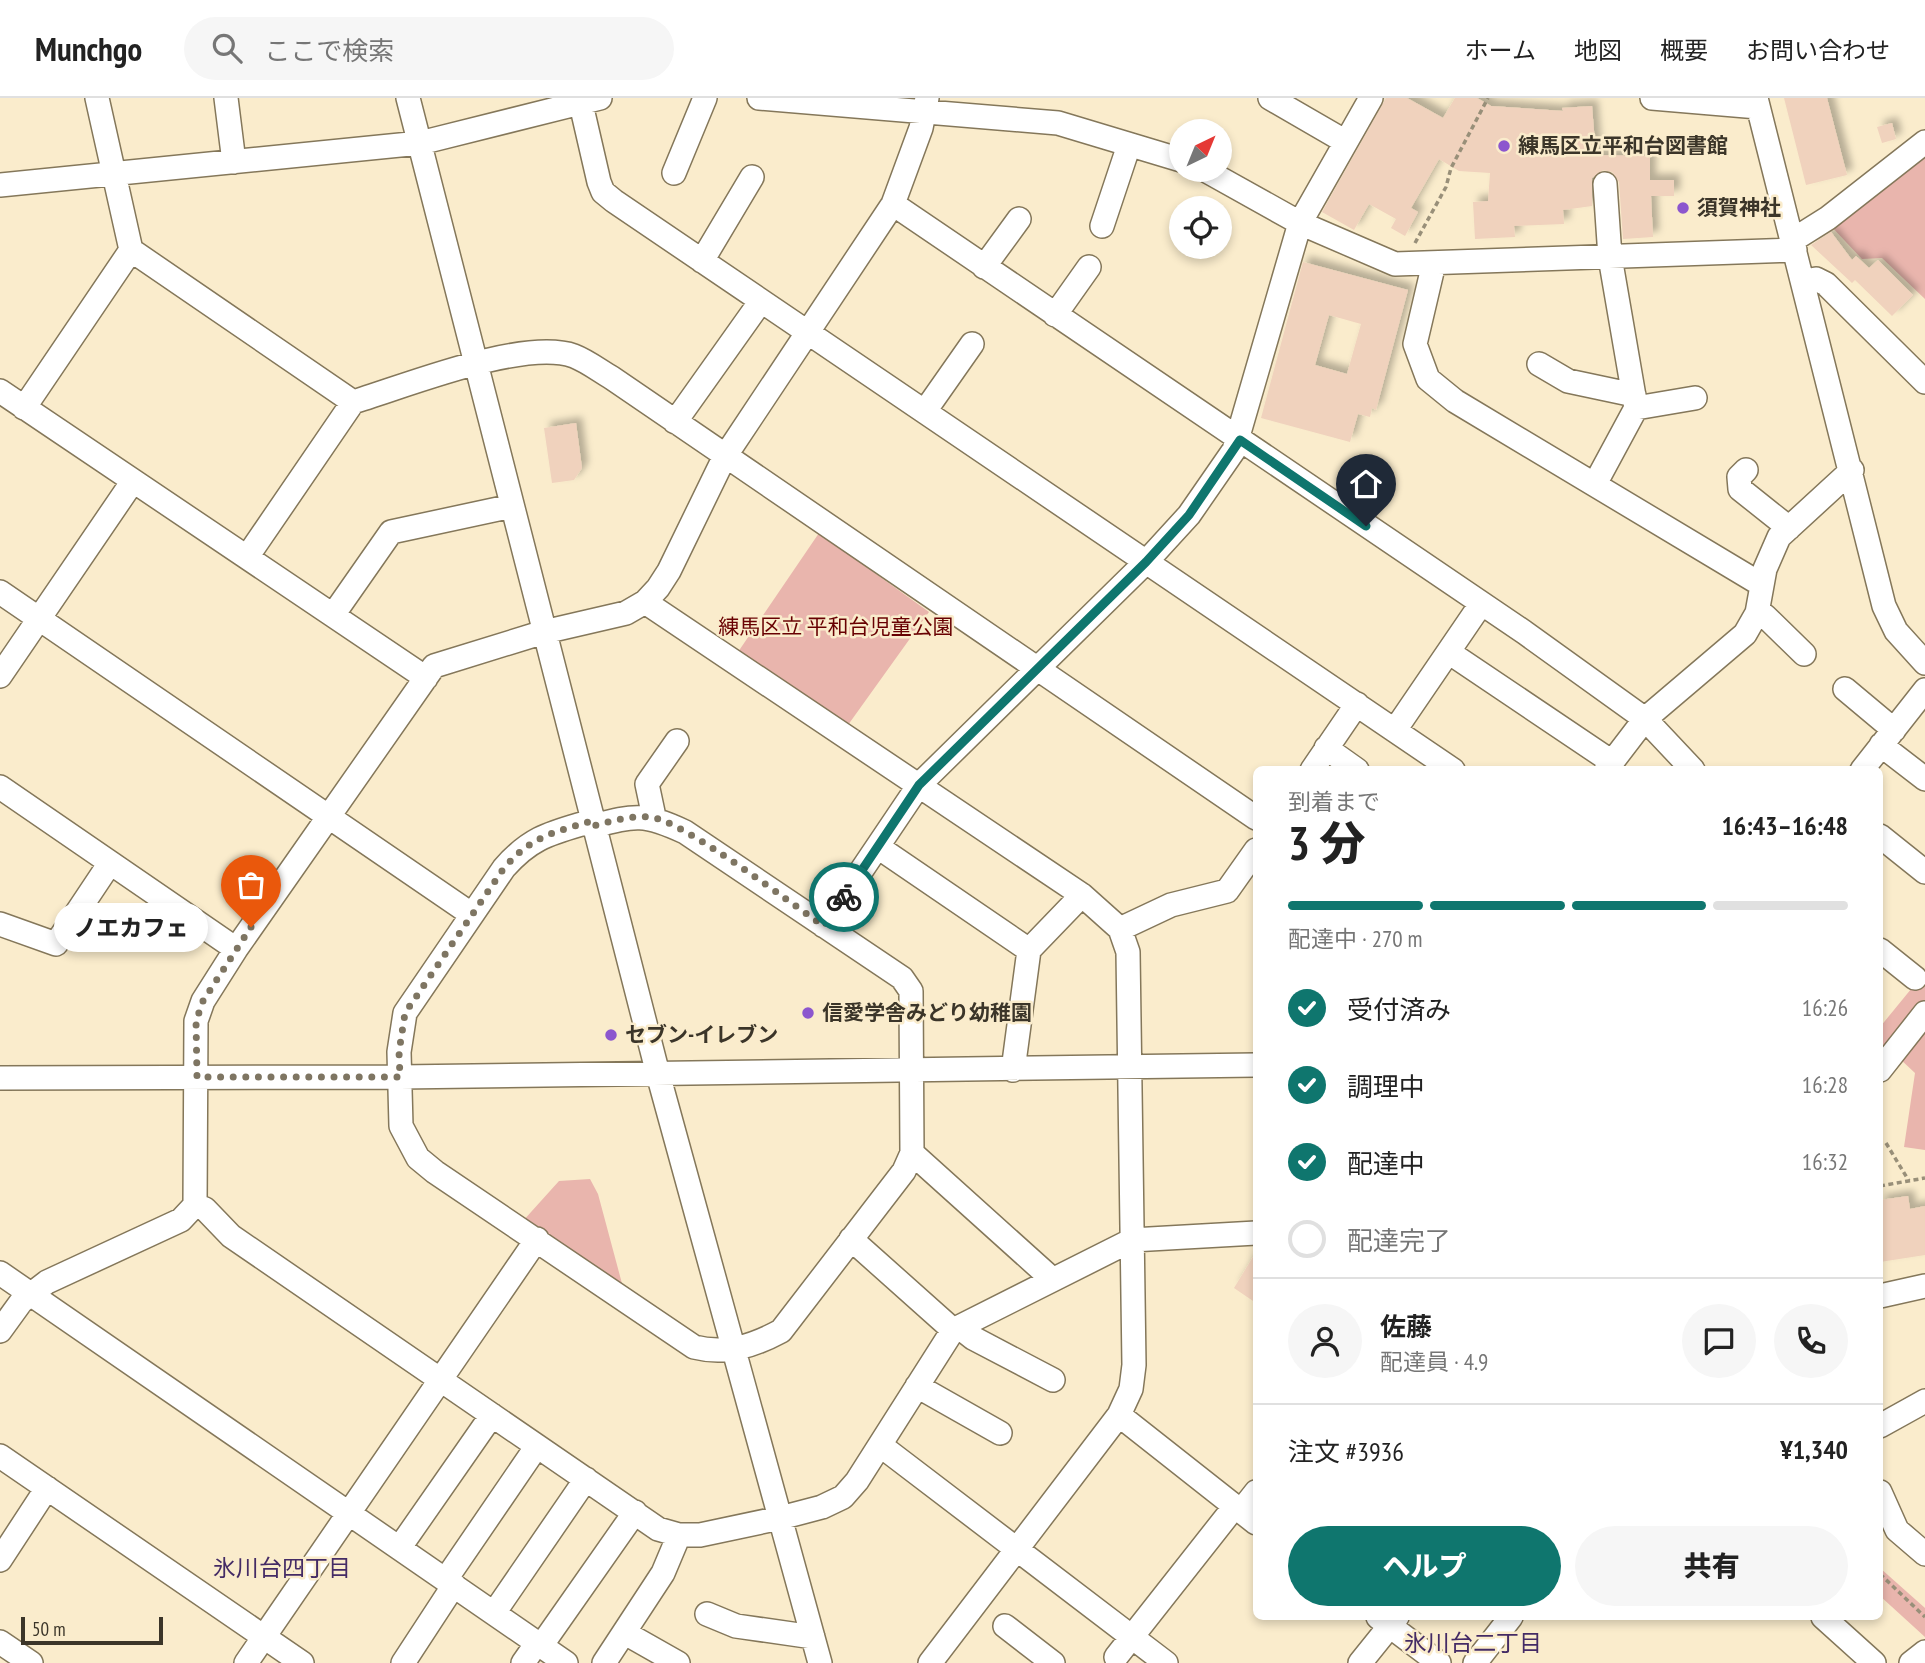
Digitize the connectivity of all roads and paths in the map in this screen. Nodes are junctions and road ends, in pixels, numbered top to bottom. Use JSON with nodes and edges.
{"nodes":[{"id":1,"x":97,"y":98,"type":"edge"},
{"id":2,"x":226,"y":98,"type":"edge"},
{"id":3,"x":408,"y":98,"type":"edge"},
{"id":4,"x":705,"y":98,"type":"edge"},
{"id":5,"x":759,"y":98,"type":"edge"},
{"id":6,"x":1270,"y":98,"type":"edge"},
{"id":7,"x":1371,"y":98,"type":"edge"},
{"id":8,"x":1488,"y":98,"type":"edge"},
{"id":9,"x":1651,"y":98,"type":"edge"},
{"id":10,"x":591,"y":101,"type":"edge"},
{"id":11,"x":1757,"y":103,"type":"edge"},
{"id":12,"x":926,"y":106,"type":"edge"},
{"id":13,"x":1346,"y":142,"type":"junction"},
{"id":14,"x":1925,"y":142,"type":"edge"},
{"id":15,"x":420,"y":144,"type":"junction"},
{"id":16,"x":1129,"y":145,"type":"junction"},
{"id":17,"x":1169,"y":157,"type":"edge"},
{"id":18,"x":234,"y":162,"type":"junction"},
{"id":19,"x":114,"y":172,"type":"junction"},
{"id":20,"x":674,"y":173,"type":"dead end"},
{"id":21,"x":752,"y":177,"type":"dead end"},
{"id":22,"x":1227,"y":182,"type":"edge"},
{"id":23,"x":1605,"y":184,"type":"dead end"},
{"id":24,"x":0,"y":185,"type":"edge"},
{"id":25,"x":892,"y":204,"type":"junction"},
{"id":26,"x":1019,"y":219,"type":"dead end"},
{"id":27,"x":1300,"y":223,"type":"junction"},
{"id":28,"x":1102,"y":226,"type":"dead end"},
{"id":29,"x":1794,"y":245,"type":"junction"},
{"id":30,"x":131,"y":250,"type":"junction"},
{"id":31,"x":1610,"y":257,"type":"junction"},
{"id":32,"x":702,"y":261,"type":"junction"},
{"id":33,"x":1434,"y":263,"type":"junction"},
{"id":34,"x":1408,"y":264,"type":"junction"},
{"id":35,"x":984,"y":267,"type":"junction"},
{"id":36,"x":1089,"y":267,"type":"dead end"},
{"id":37,"x":1804,"y":281,"type":"junction"},
{"id":38,"x":761,"y":300,"type":"junction"},
{"id":39,"x":1055,"y":315,"type":"junction"},
{"id":40,"x":808,"y":331,"type":"junction"},
{"id":41,"x":972,"y":344,"type":"dead end"},
{"id":42,"x":476,"y":364,"type":"junction"},
{"id":43,"x":1539,"y":364,"type":"dead end"},
{"id":44,"x":1925,"y":382,"type":"edge"},
{"id":45,"x":0,"y":391,"type":"edge"},
{"id":46,"x":1695,"y":398,"type":"dead end"},
{"id":47,"x":353,"y":402,"type":"junction"},
{"id":48,"x":1635,"y":402,"type":"junction"},
{"id":49,"x":24,"y":408,"type":"junction"},
{"id":50,"x":925,"y":411,"type":"junction"},
{"id":51,"x":675,"y":422,"type":"junction"},
{"id":52,"x":1240,"y":440,"type":"junction"},
{"id":53,"x":724,"y":458,"type":"junction"},
{"id":54,"x":1746,"y":470,"type":"dead end"},
{"id":55,"x":1852,"y":470,"type":"junction"},
{"id":56,"x":133,"y":481,"type":"junction"},
{"id":57,"x":1595,"y":484,"type":"junction"},
{"id":58,"x":512,"y":506,"type":"junction"},
{"id":59,"x":1789,"y":528,"type":"junction"},
{"id":60,"x":247,"y":558,"type":"junction"},
{"id":61,"x":1146,"y":562,"type":"junction"},
{"id":62,"x":1762,"y":585,"type":"junction"},
{"id":63,"x":0,"y":592,"type":"edge"},
{"id":64,"x":645,"y":602,"type":"junction"},
{"id":65,"x":1481,"y":604,"type":"junction"},
{"id":66,"x":1757,"y":613,"type":"junction"},
{"id":67,"x":333,"y":615,"type":"junction"},
{"id":68,"x":38,"y":619,"type":"junction"},
{"id":69,"x":544,"y":632,"type":"junction"},
{"id":70,"x":1450,"y":653,"type":"junction"},
{"id":71,"x":1804,"y":654,"type":"dead end"},
{"id":72,"x":1925,"y":663,"type":"edge"},
{"id":73,"x":1037,"y":668,"type":"junction"},
{"id":74,"x":0,"y":676,"type":"edge"},
{"id":75,"x":426,"y":678,"type":"junction"},
{"id":76,"x":1844,"y":689,"type":"dead end"},
{"id":77,"x":1925,"y":690,"type":"edge"},
{"id":78,"x":1357,"y":704,"type":"junction"},
{"id":79,"x":1646,"y":719,"type":"junction"},
{"id":80,"x":1395,"y":730,"type":"junction"},
{"id":81,"x":1888,"y":738,"type":"junction"},
{"id":82,"x":677,"y":741,"type":"dead end"},
{"id":83,"x":1326,"y":748,"type":"junction"},
{"id":84,"x":1315,"y":766,"type":"edge"},
{"id":85,"x":1351,"y":766,"type":"edge"},
{"id":86,"x":1447,"y":766,"type":"edge"},
{"id":87,"x":1609,"y":766,"type":"edge"},
{"id":88,"x":1689,"y":766,"type":"edge"},
{"id":89,"x":1865,"y":766,"type":"edge"},
{"id":90,"x":1925,"y":779,"type":"edge"},
{"id":91,"x":919,"y":785,"type":"junction"},
{"id":92,"x":0,"y":787,"type":"edge"},
{"id":93,"x":328,"y":816,"type":"junction"},
{"id":94,"x":1253,"y":816,"type":"edge"},
{"id":95,"x":654,"y":817,"type":"junction"},
{"id":96,"x":592,"y":823,"type":"junction"},
{"id":97,"x":1883,"y":838,"type":"edge"},
{"id":98,"x":878,"y":847,"type":"junction"},
{"id":99,"x":1253,"y":854,"type":"edge"},
{"id":100,"x":110,"y":863,"type":"junction"},
{"id":101,"x":1925,"y":872,"type":"edge"},
{"id":102,"x":1082,"y":895,"type":"junction"},
{"id":103,"x":471,"y":914,"type":"junction"},
{"id":104,"x":0,"y":924,"type":"edge"},
{"id":105,"x":824,"y":926,"type":"junction"},
{"id":106,"x":1119,"y":929,"type":"junction"},
{"id":107,"x":236,"y":949,"type":"junction"},
{"id":108,"x":1030,"y":950,"type":"junction"},
{"id":109,"x":1883,"y":952,"type":"edge"},
{"id":110,"x":1915,"y":978,"type":"dead end"},
{"id":111,"x":1925,"y":1013,"type":"edge"},
{"id":112,"x":1253,"y":1065,"type":"edge"},
{"id":113,"x":1883,"y":1066,"type":"edge"},
{"id":114,"x":1130,"y":1068,"type":"junction"},
{"id":115,"x":910,"y":1070,"type":"junction"},
{"id":116,"x":1013,"y":1070,"type":"junction"},
{"id":117,"x":658,"y":1074,"type":"junction"},
{"id":118,"x":197,"y":1077,"type":"junction"},
{"id":119,"x":400,"y":1077,"type":"junction"},
{"id":120,"x":0,"y":1078,"type":"edge"},
{"id":121,"x":1886,"y":1143,"type":"dead end"},
{"id":122,"x":912,"y":1153,"type":"junction"},
{"id":123,"x":1925,"y":1178,"type":"edge"},
{"id":124,"x":1909,"y":1181,"type":"junction"},
{"id":125,"x":1883,"y":1185,"type":"edge"},
{"id":126,"x":195,"y":1205,"type":"junction"},
{"id":127,"x":1253,"y":1233,"type":"edge"},
{"id":128,"x":537,"y":1239,"type":"junction"},
{"id":129,"x":852,"y":1239,"type":"junction"},
{"id":130,"x":1132,"y":1241,"type":"junction"},
{"id":131,"x":0,"y":1273,"type":"edge"},
{"id":132,"x":1052,"y":1279,"type":"junction"},
{"id":133,"x":1925,"y":1286,"type":"edge"},
{"id":134,"x":30,"y":1294,"type":"junction"},
{"id":135,"x":1883,"y":1295,"type":"edge"},
{"id":136,"x":956,"y":1328,"type":"junction"},
{"id":137,"x":0,"y":1331,"type":"edge"},
{"id":138,"x":733,"y":1349,"type":"junction"},
{"id":139,"x":439,"y":1379,"type":"junction"},
{"id":140,"x":1053,"y":1380,"type":"dead end"},
{"id":141,"x":917,"y":1386,"type":"junction"},
{"id":142,"x":1925,"y":1401,"type":"edge"},
{"id":143,"x":492,"y":1415,"type":"junction"},
{"id":144,"x":1119,"y":1415,"type":"junction"},
{"id":145,"x":1883,"y":1424,"type":"edge"},
{"id":146,"x":1000,"y":1433,"type":"dead end"},
{"id":147,"x":880,"y":1445,"type":"junction"},
{"id":148,"x":537,"y":1446,"type":"junction"},
{"id":149,"x":0,"y":1456,"type":"edge"},
{"id":150,"x":586,"y":1479,"type":"junction"},
{"id":151,"x":47,"y":1488,"type":"junction"},
{"id":152,"x":1253,"y":1498,"type":"edge"},
{"id":153,"x":1883,"y":1499,"type":"edge"},
{"id":154,"x":348,"y":1511,"type":"junction"},
{"id":155,"x":635,"y":1512,"type":"junction"},
{"id":156,"x":1244,"y":1514,"type":"edge"},
{"id":157,"x":780,"y":1518,"type":"junction"},
{"id":158,"x":679,"y":1535,"type":"junction"},
{"id":159,"x":400,"y":1547,"type":"junction"},
{"id":160,"x":1017,"y":1549,"type":"junction"},
{"id":161,"x":1925,"y":1554,"type":"edge"},
{"id":162,"x":0,"y":1560,"type":"edge"},
{"id":163,"x":1883,"y":1577,"type":"edge"},
{"id":164,"x":450,"y":1582,"type":"junction"},
{"id":165,"x":494,"y":1613,"type":"junction"},
{"id":166,"x":707,"y":1614,"type":"dead end"},
{"id":167,"x":991,"y":1615,"type":"junction"},
{"id":168,"x":1925,"y":1617,"type":"edge"},
{"id":169,"x":1388,"y":1620,"type":"edge"},
{"id":170,"x":1509,"y":1620,"type":"edge"},
{"id":171,"x":1826,"y":1620,"type":"edge"},
{"id":172,"x":625,"y":1633,"type":"junction"},
{"id":173,"x":264,"y":1637,"type":"junction"},
{"id":174,"x":813,"y":1637,"type":"junction"},
{"id":175,"x":1132,"y":1637,"type":"junction"},
{"id":176,"x":0,"y":1642,"type":"edge"},
{"id":177,"x":539,"y":1644,"type":"junction"},
{"id":178,"x":1925,"y":1652,"type":"edge"},
{"id":179,"x":1116,"y":1657,"type":"dead end"},
{"id":180,"x":939,"y":1660,"type":"edge"},
{"id":181,"x":31,"y":1663,"type":"edge"},
{"id":182,"x":246,"y":1663,"type":"edge"},
{"id":183,"x":302,"y":1663,"type":"edge"},
{"id":184,"x":403,"y":1663,"type":"edge"},
{"id":185,"x":523,"y":1663,"type":"edge"},
{"id":186,"x":566,"y":1663,"type":"edge"},
{"id":187,"x":604,"y":1663,"type":"edge"},
{"id":188,"x":678,"y":1663,"type":"edge"},
{"id":189,"x":820,"y":1663,"type":"edge"},
{"id":190,"x":1053,"y":1663,"type":"edge"},
{"id":191,"x":1166,"y":1663,"type":"edge"},
{"id":192,"x":1360,"y":1663,"type":"edge"},
{"id":193,"x":1438,"y":1663,"type":"edge"},
{"id":194,"x":1475,"y":1663,"type":"edge"},
{"id":195,"x":1874,"y":1663,"type":"edge"},
{"id":196,"x":1911,"y":1663,"type":"edge"}],
"edges":[{"from":1,"to":19,"type":"street"},
{"from":2,"to":18,"type":"street"},
{"from":3,"to":15,"type":"street"},
{"from":4,"to":20,"type":"street"},
{"from":5,"to":12,"type":"street"},
{"from":6,"to":13,"type":"street"},
{"from":7,"to":13,"type":"street"},
{"from":8,"to":34,"type":"path"},
{"from":9,"to":11,"type":"street"},
{"from":10,"to":15,"type":"street"},
{"from":10,"to":32,"type":"street"},
{"from":11,"to":29,"type":"street"},
{"from":12,"to":16,"type":"street"},
{"from":12,"to":25,"type":"street"},
{"from":13,"to":27,"type":"street"},
{"from":14,"to":29,"type":"street"},
{"from":15,"to":18,"type":"street"},
{"from":15,"to":42,"type":"street"},
{"from":16,"to":17,"type":"street"},
{"from":16,"to":28,"type":"street"},
{"from":18,"to":19,"type":"street"},
{"from":19,"to":24,"type":"street"},
{"from":19,"to":30,"type":"street"},
{"from":21,"to":32,"type":"street"},
{"from":22,"to":27,"type":"street"},
{"from":23,"to":31,"type":"street"},
{"from":25,"to":35,"type":"street"},
{"from":25,"to":40,"type":"street"},
{"from":26,"to":35,"type":"street"},
{"from":27,"to":34,"type":"street"},
{"from":27,"to":52,"type":"street"},
{"from":29,"to":31,"type":"street"},
{"from":29,"to":37,"type":"street"},
{"from":30,"to":47,"type":"street"},
{"from":30,"to":49,"type":"street"},
{"from":31,"to":33,"type":"street"},
{"from":31,"to":48,"type":"street"},
{"from":32,"to":38,"type":"street"},
{"from":33,"to":34,"type":"street"},
{"from":33,"to":57,"type":"street"},
{"from":35,"to":39,"type":"street"},
{"from":36,"to":39,"type":"street"},
{"from":37,"to":44,"type":"street"},
{"from":37,"to":55,"type":"street"},
{"from":38,"to":40,"type":"street"},
{"from":38,"to":51,"type":"street"},
{"from":39,"to":52,"type":"street"},
{"from":40,"to":50,"type":"street"},
{"from":40,"to":53,"type":"street"},
{"from":41,"to":50,"type":"street"},
{"from":42,"to":47,"type":"street"},
{"from":42,"to":51,"type":"street"},
{"from":42,"to":58,"type":"street"},
{"from":43,"to":48,"type":"street"},
{"from":45,"to":49,"type":"street"},
{"from":46,"to":48,"type":"street"},
{"from":47,"to":60,"type":"street"},
{"from":48,"to":57,"type":"street"},
{"from":49,"to":56,"type":"street"},
{"from":50,"to":61,"type":"street"},
{"from":51,"to":53,"type":"street"},
{"from":52,"to":61,"type":"street"},
{"from":52,"to":65,"type":"street"},
{"from":53,"to":64,"type":"street"},
{"from":53,"to":73,"type":"street"},
{"from":54,"to":59,"type":"street"},
{"from":55,"to":59,"type":"street"},
{"from":55,"to":72,"type":"street"},
{"from":56,"to":60,"type":"street"},
{"from":56,"to":68,"type":"street"},
{"from":57,"to":62,"type":"street"},
{"from":58,"to":67,"type":"street"},
{"from":58,"to":69,"type":"street"},
{"from":59,"to":62,"type":"street"},
{"from":60,"to":67,"type":"street"},
{"from":61,"to":73,"type":"street"},
{"from":61,"to":78,"type":"street"},
{"from":62,"to":66,"type":"street"},
{"from":63,"to":68,"type":"street"},
{"from":64,"to":69,"type":"street"},
{"from":64,"to":91,"type":"street"},
{"from":65,"to":70,"type":"street"},
{"from":65,"to":79,"type":"street"},
{"from":66,"to":71,"type":"street"},
{"from":66,"to":79,"type":"street"},
{"from":67,"to":75,"type":"street"},
{"from":68,"to":74,"type":"street"},
{"from":68,"to":93,"type":"street"},
{"from":69,"to":75,"type":"street"},
{"from":69,"to":96,"type":"street"},
{"from":70,"to":80,"type":"street"},
{"from":70,"to":87,"type":"street"},
{"from":73,"to":91,"type":"street"},
{"from":73,"to":94,"type":"street"},
{"from":75,"to":93,"type":"street"},
{"from":76,"to":81,"type":"street"},
{"from":77,"to":81,"type":"street"},
{"from":78,"to":80,"type":"street"},
{"from":78,"to":83,"type":"street"},
{"from":79,"to":87,"type":"street"},
{"from":79,"to":88,"type":"street"},
{"from":80,"to":86,"type":"street"},
{"from":81,"to":89,"type":"street"},
{"from":81,"to":90,"type":"street"},
{"from":82,"to":95,"type":"street"},
{"from":83,"to":84,"type":"street"},
{"from":83,"to":85,"type":"street"},
{"from":91,"to":98,"type":"street"},
{"from":91,"to":102,"type":"street"},
{"from":92,"to":100,"type":"street"},
{"from":93,"to":103,"type":"street"},
{"from":93,"to":107,"type":"street"},
{"from":95,"to":96,"type":"street"},
{"from":95,"to":105,"type":"street"},
{"from":96,"to":103,"type":"street"},
{"from":96,"to":117,"type":"street"},
{"from":97,"to":101,"type":"street"},
{"from":98,"to":105,"type":"street"},
{"from":98,"to":108,"type":"street"},
{"from":99,"to":106,"type":"street"},
{"from":100,"to":104,"type":"street"},
{"from":100,"to":107,"type":"street"},
{"from":102,"to":106,"type":"street"},
{"from":102,"to":108,"type":"street"},
{"from":103,"to":119,"type":"street"},
{"from":105,"to":115,"type":"street"},
{"from":106,"to":114,"type":"street"},
{"from":107,"to":118,"type":"street"},
{"from":108,"to":116,"type":"street"},
{"from":109,"to":110,"type":"street"},
{"from":111,"to":113,"type":"street"},
{"from":112,"to":114,"type":"street"},
{"from":114,"to":116,"type":"street"},
{"from":114,"to":130,"type":"street"},
{"from":115,"to":116,"type":"street"},
{"from":115,"to":117,"type":"street"},
{"from":115,"to":122,"type":"street"},
{"from":117,"to":119,"type":"street"},
{"from":117,"to":138,"type":"street"},
{"from":118,"to":119,"type":"street"},
{"from":118,"to":120,"type":"street"},
{"from":118,"to":126,"type":"street"},
{"from":119,"to":128,"type":"street"},
{"from":121,"to":124,"type":"path"},
{"from":122,"to":129,"type":"street"},
{"from":122,"to":132,"type":"street"},
{"from":123,"to":124,"type":"path"},
{"from":124,"to":125,"type":"path"},
{"from":126,"to":134,"type":"street"},
{"from":126,"to":139,"type":"street"},
{"from":127,"to":130,"type":"street"},
{"from":128,"to":138,"type":"street"},
{"from":128,"to":139,"type":"street"},
{"from":129,"to":136,"type":"street"},
{"from":129,"to":138,"type":"street"},
{"from":130,"to":132,"type":"street"},
{"from":130,"to":144,"type":"street"},
{"from":131,"to":134,"type":"street"},
{"from":132,"to":136,"type":"street"},
{"from":133,"to":135,"type":"street"},
{"from":134,"to":137,"type":"street"},
{"from":134,"to":154,"type":"street"},
{"from":136,"to":140,"type":"street"},
{"from":136,"to":141,"type":"street"},
{"from":138,"to":157,"type":"street"},
{"from":139,"to":143,"type":"street"},
{"from":139,"to":154,"type":"street"},
{"from":141,"to":146,"type":"street"},
{"from":141,"to":147,"type":"street"},
{"from":142,"to":145,"type":"street"},
{"from":143,"to":148,"type":"street"},
{"from":143,"to":159,"type":"street"},
{"from":144,"to":156,"type":"street"},
{"from":144,"to":160,"type":"street"},
{"from":147,"to":157,"type":"street"},
{"from":147,"to":160,"type":"street"},
{"from":148,"to":150,"type":"street"},
{"from":148,"to":164,"type":"street"},
{"from":149,"to":151,"type":"street"},
{"from":150,"to":155,"type":"street"},
{"from":150,"to":165,"type":"street"},
{"from":151,"to":162,"type":"street"},
{"from":151,"to":173,"type":"street"},
{"from":152,"to":156,"type":"street"},
{"from":153,"to":161,"type":"street"},
{"from":154,"to":159,"type":"street"},
{"from":154,"to":173,"type":"street"},
{"from":155,"to":158,"type":"street"},
{"from":155,"to":177,"type":"street"},
{"from":156,"to":175,"type":"street"},
{"from":157,"to":158,"type":"street"},
{"from":157,"to":174,"type":"street"},
{"from":158,"to":172,"type":"street"},
{"from":159,"to":164,"type":"street"},
{"from":160,"to":167,"type":"street"},
{"from":160,"to":175,"type":"street"},
{"from":163,"to":168,"type":"path"},
{"from":164,"to":165,"type":"street"},
{"from":164,"to":184,"type":"street"},
{"from":165,"to":177,"type":"street"},
{"from":166,"to":174,"type":"street"},
{"from":167,"to":180,"type":"street"},
{"from":167,"to":190,"type":"street"},
{"from":169,"to":192,"type":"street"},
{"from":169,"to":193,"type":"street"},
{"from":170,"to":194,"type":"street"},
{"from":171,"to":195,"type":"street"},
{"from":172,"to":187,"type":"street"},
{"from":172,"to":188,"type":"street"},
{"from":173,"to":182,"type":"street"},
{"from":173,"to":183,"type":"street"},
{"from":174,"to":189,"type":"street"},
{"from":175,"to":179,"type":"street"},
{"from":175,"to":191,"type":"street"},
{"from":176,"to":181,"type":"street"},
{"from":177,"to":185,"type":"street"},
{"from":177,"to":186,"type":"street"},
{"from":178,"to":196,"type":"street"}]}
